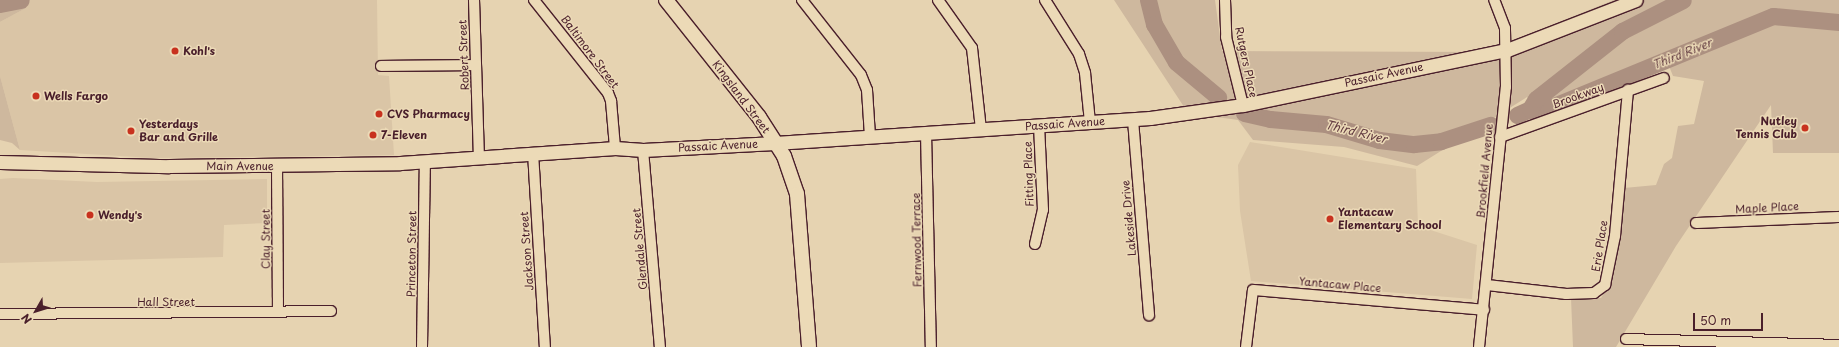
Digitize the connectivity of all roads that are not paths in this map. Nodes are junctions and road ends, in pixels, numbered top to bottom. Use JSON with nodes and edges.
{"nodes":[{"id":1,"x":474,"y":0,"type":"edge"},
{"id":2,"x":534,"y":0,"type":"edge"},
{"id":3,"x":666,"y":0,"type":"edge"},
{"id":4,"x":802,"y":0,"type":"edge"},
{"id":5,"x":938,"y":0,"type":"edge"},
{"id":6,"x":1045,"y":0,"type":"edge"},
{"id":7,"x":1225,"y":0,"type":"edge"},
{"id":8,"x":1494,"y":0,"type":"edge"},
{"id":9,"x":1636,"y":0,"type":"edge"},
{"id":10,"x":1507,"y":50,"type":"junction"},
{"id":11,"x":476,"y":65,"type":"junction"},
{"id":12,"x":381,"y":66,"type":"dead end"},
{"id":13,"x":1664,"y":78,"type":"dead end"},
{"id":14,"x":1628,"y":90,"type":"junction"},
{"id":15,"x":1243,"y":105,"type":"junction"},
{"id":16,"x":1133,"y":120,"type":"junction"},
{"id":17,"x":1090,"y":122,"type":"junction"},
{"id":18,"x":1040,"y":126,"type":"junction"},
{"id":19,"x":981,"y":129,"type":"junction"},
{"id":20,"x":926,"y":133,"type":"junction"},
{"id":21,"x":870,"y":136,"type":"junction"},
{"id":22,"x":1500,"y":137,"type":"junction"},
{"id":23,"x":775,"y":143,"type":"junction"},
{"id":24,"x":615,"y":148,"type":"junction"},
{"id":25,"x":643,"y":150,"type":"junction"},
{"id":26,"x":533,"y":153,"type":"junction"},
{"id":27,"x":479,"y":156,"type":"junction"},
{"id":28,"x":0,"y":162,"type":"edge"},
{"id":29,"x":425,"y":162,"type":"junction"},
{"id":30,"x":277,"y":166,"type":"junction"},
{"id":31,"x":1839,"y":217,"type":"edge"},
{"id":32,"x":1696,"y":224,"type":"dead end"},
{"id":33,"x":1035,"y":244,"type":"dead end"},
{"id":34,"x":1487,"y":285,"type":"junction"},
{"id":35,"x":1484,"y":310,"type":"junction"},
{"id":36,"x":331,"y":311,"type":"dead end"},
{"id":37,"x":278,"y":312,"type":"junction"},
{"id":38,"x":0,"y":314,"type":"edge"},
{"id":39,"x":1149,"y":315,"type":"dead end"},
{"id":40,"x":1626,"y":339,"type":"dead end"},
{"id":41,"x":1791,"y":345,"type":"edge"},
{"id":42,"x":1839,"y":345,"type":"edge"},
{"id":43,"x":422,"y":347,"type":"edge"},
{"id":44,"x":545,"y":347,"type":"edge"},
{"id":45,"x":660,"y":347,"type":"edge"},
{"id":46,"x":809,"y":347,"type":"edge"},
{"id":47,"x":931,"y":347,"type":"edge"},
{"id":48,"x":1246,"y":347,"type":"edge"},
{"id":49,"x":1479,"y":347,"type":"edge"}],
"edges":[{"from":1,"to":11,"type":"street","name":"Robert Street"},
{"from":2,"to":24,"type":"street","name":"Baltimore Street"},
{"from":3,"to":23,"type":"main road","name":"Kingsland Street"},
{"from":4,"to":21,"type":"street"},
{"from":5,"to":19,"type":"street"},
{"from":6,"to":17,"type":"street"},
{"from":7,"to":15,"type":"street","name":"Rutgers Place"},
{"from":8,"to":10,"type":"street","name":"Brookfield Avenue"},
{"from":9,"to":10,"type":"street","name":"Passaic Avenue"},
{"from":10,"to":15,"type":"street","name":"Passaic Avenue"},
{"from":10,"to":22,"type":"street","name":"Brookfield Avenue"},
{"from":11,"to":12,"type":"street"},
{"from":11,"to":27,"type":"street","name":"Robert Street"},
{"from":13,"to":14,"type":"street","name":"Brookway"},
{"from":14,"to":22,"type":"street","name":"Brookway"},
{"from":14,"to":34,"type":"street","name":"Erie Place"},
{"from":15,"to":16,"type":"street","name":"Passaic Avenue"},
{"from":16,"to":17,"type":"street","name":"Passaic Avenue"},
{"from":16,"to":39,"type":"street","name":"Lakeside Drive"},
{"from":17,"to":18,"type":"street","name":"Passaic Avenue"},
{"from":18,"to":19,"type":"street","name":"Passaic Avenue"},
{"from":18,"to":33,"type":"street","name":"Fitting Place"},
{"from":19,"to":20,"type":"street","name":"Passaic Avenue"},
{"from":20,"to":21,"type":"street","name":"Passaic Avenue"},
{"from":20,"to":47,"type":"street","name":"Fernwood Terrace"},
{"from":21,"to":23,"type":"street","name":"Passaic Avenue"},
{"from":22,"to":34,"type":"street","name":"Brookfield Avenue"},
{"from":23,"to":25,"type":"street","name":"Passaic Avenue"},
{"from":23,"to":46,"type":"main road","name":"Kingsland Street"},
{"from":24,"to":25,"type":"street","name":"Passaic Avenue"},
{"from":24,"to":26,"type":"street","name":"Passaic Avenue"},
{"from":25,"to":45,"type":"street","name":"Glendale Street"},
{"from":26,"to":27,"type":"street","name":"Passaic Avenue"},
{"from":26,"to":44,"type":"street","name":"Jackson Street"},
{"from":27,"to":29,"type":"street","name":"Main Avenue"},
{"from":28,"to":30,"type":"street","name":"Main Avenue"},
{"from":29,"to":30,"type":"street","name":"Main Avenue"},
{"from":29,"to":43,"type":"street","name":"Princeton Street"},
{"from":30,"to":37,"type":"street","name":"Clay Street"},
{"from":31,"to":32,"type":"street","name":"Maple Place"},
{"from":34,"to":35,"type":"street","name":"Brookfield Avenue"},
{"from":35,"to":48,"type":"street","name":"Yantacaw Place"},
{"from":35,"to":49,"type":"street","name":"Brookfield Avenue"},
{"from":36,"to":37,"type":"street","name":"Hall Street"},
{"from":37,"to":38,"type":"street","name":"Hall Street"},
{"from":40,"to":41,"type":"street"},
{"from":41,"to":42,"type":"street"}]}
